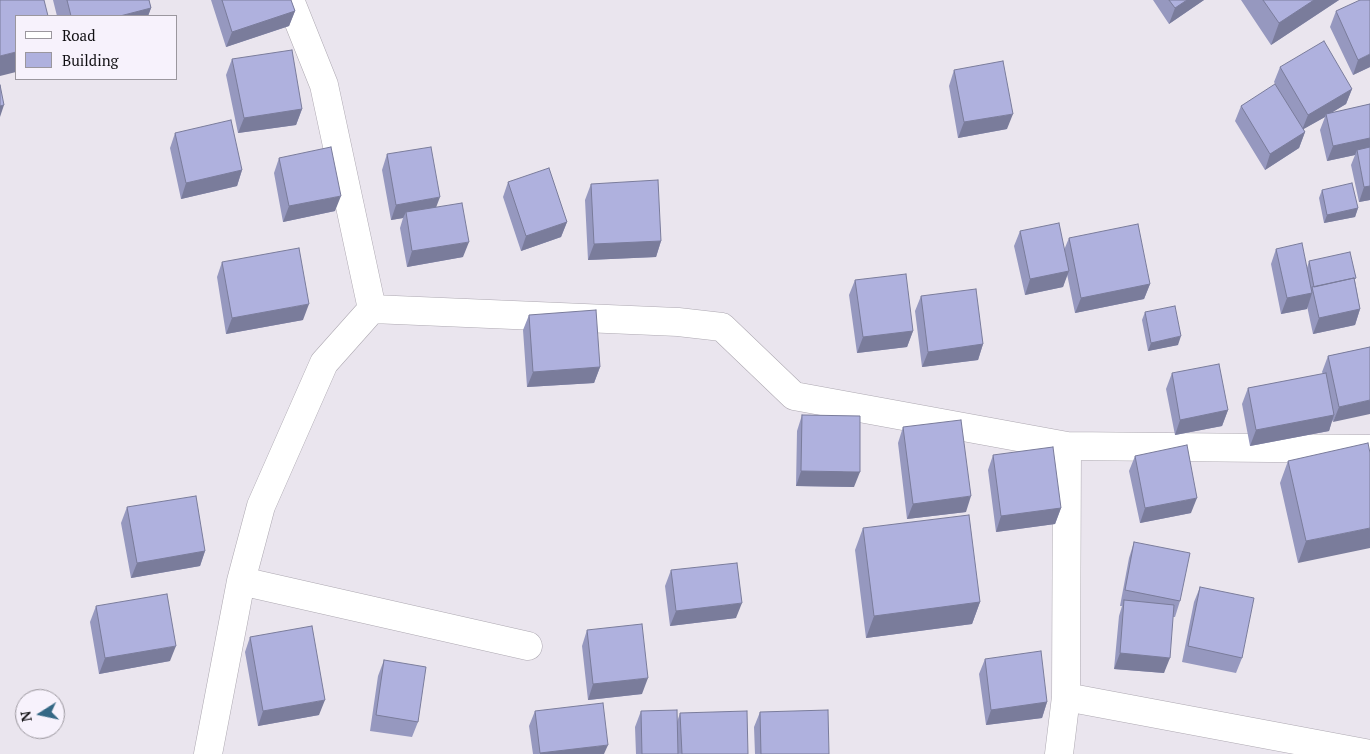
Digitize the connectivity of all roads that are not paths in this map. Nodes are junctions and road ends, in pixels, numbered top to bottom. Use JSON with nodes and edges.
{"nodes":[{"id":1,"x":290,"y":0,"type":"edge"},
{"id":2,"x":372,"y":309,"type":"junction"},
{"id":3,"x":1068,"y":446,"type":"junction"},
{"id":4,"x":1370,"y":449,"type":"edge"},
{"id":5,"x":241,"y":581,"type":"junction"},
{"id":6,"x":528,"y":646,"type":"dead end"},
{"id":7,"x":1066,"y":697,"type":"junction"},
{"id":8,"x":208,"y":754,"type":"edge"},
{"id":9,"x":1059,"y":754,"type":"edge"},
{"id":10,"x":1370,"y":754,"type":"edge"}],
"edges":[{"from":1,"to":2,"type":"street"},
{"from":2,"to":3,"type":"street"},
{"from":2,"to":5,"type":"street"},
{"from":3,"to":4,"type":"street"},
{"from":3,"to":7,"type":"street"},
{"from":5,"to":6,"type":"street"},
{"from":5,"to":8,"type":"street"},
{"from":7,"to":9,"type":"street"},
{"from":7,"to":10,"type":"street"}]}
